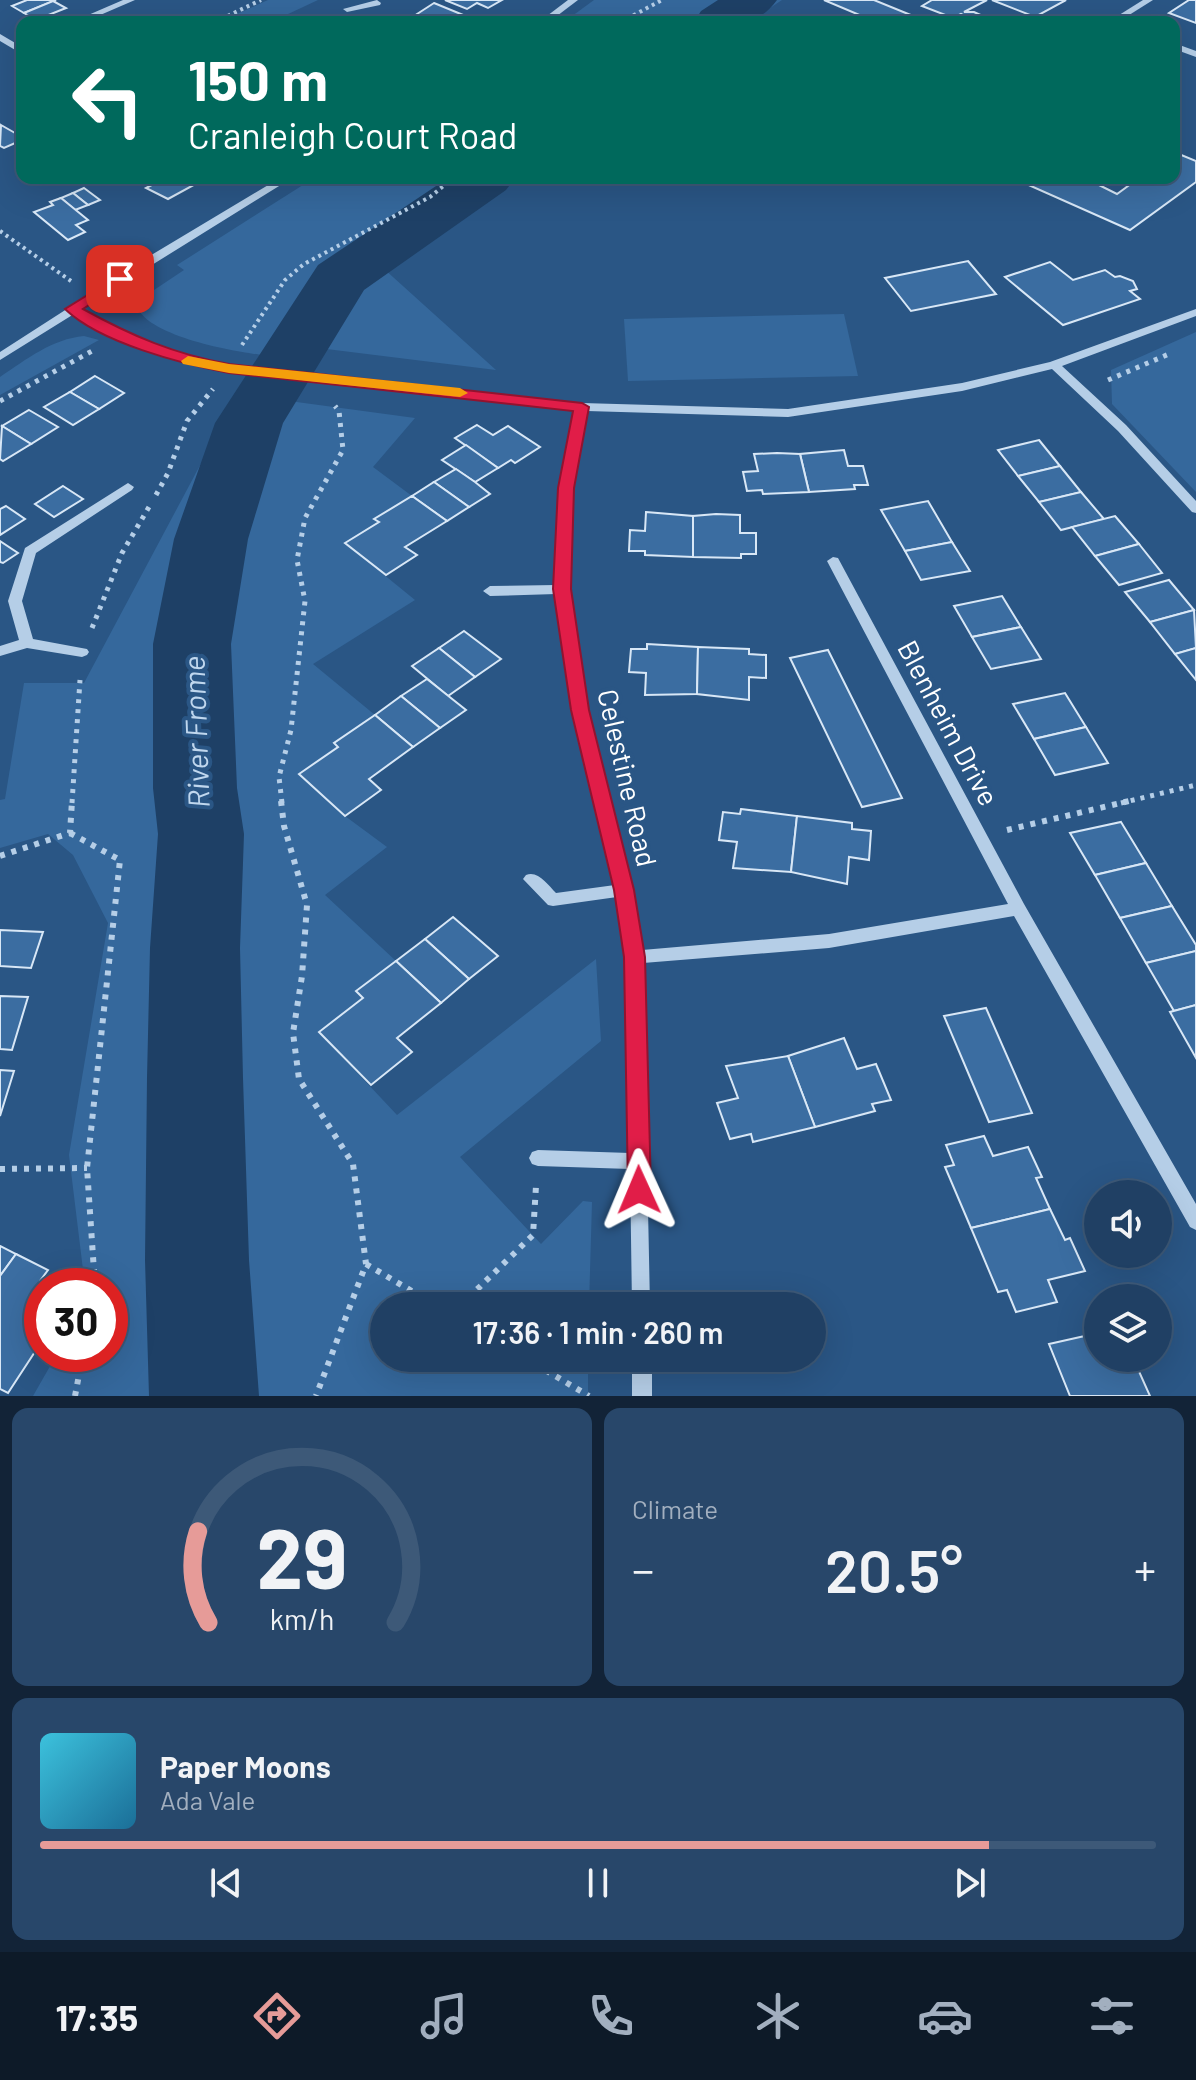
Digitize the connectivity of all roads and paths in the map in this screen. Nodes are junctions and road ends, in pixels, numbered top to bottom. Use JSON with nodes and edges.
{"nodes":[{"id":1,"x":131,"y":0,"type":"edge"},
{"id":2,"x":261,"y":0,"type":"edge"},
{"id":3,"x":338,"y":0,"type":"edge"},
{"id":4,"x":574,"y":0,"type":"edge"},
{"id":5,"x":662,"y":0,"type":"edge"},
{"id":6,"x":1149,"y":0,"type":"edge"},
{"id":7,"x":377,"y":3,"type":"dead end"},
{"id":8,"x":91,"y":16,"type":"edge"},
{"id":9,"x":228,"y":16,"type":"edge"},
{"id":10,"x":551,"y":16,"type":"edge"},
{"id":11,"x":632,"y":16,"type":"edge"},
{"id":12,"x":1122,"y":16,"type":"edge"},
{"id":13,"x":275,"y":184,"type":"edge"},
{"id":14,"x":446,"y":184,"type":"edge"},
{"id":15,"x":0,"y":231,"type":"edge"},
{"id":16,"x":93,"y":296,"type":"junction"},
{"id":17,"x":73,"y":309,"type":"junction"},
{"id":18,"x":1196,"y":312,"type":"edge"},
{"id":19,"x":121,"y":336,"type":"junction"},
{"id":20,"x":1180,"y":350,"type":"dead end"},
{"id":21,"x":0,"y":357,"type":"edge"},
{"id":22,"x":1054,"y":365,"type":"junction"},
{"id":23,"x":224,"y":367,"type":"junction"},
{"id":24,"x":331,"y":378,"type":"junction"},
{"id":25,"x":1107,"y":381,"type":"dead end"},
{"id":26,"x":0,"y":401,"type":"edge"},
{"id":27,"x":582,"y":407,"type":"junction"},
{"id":28,"x":128,"y":487,"type":"dead end"},
{"id":29,"x":1196,"y":509,"type":"edge"},
{"id":30,"x":833,"y":561,"type":"dead end"},
{"id":31,"x":562,"y":589,"type":"junction"},
{"id":32,"x":490,"y":591,"type":"dead end"},
{"id":33,"x":27,"y":643,"type":"junction"},
{"id":34,"x":0,"y":651,"type":"edge"},
{"id":35,"x":82,"y":652,"type":"joint"},
{"id":36,"x":1196,"y":782,"type":"edge"},
{"id":37,"x":70,"y":833,"type":"junction"},
{"id":38,"x":979,"y":836,"type":"junction"},
{"id":39,"x":0,"y":856,"type":"edge"},
{"id":40,"x":531,"y":879,"type":"dead end"},
{"id":41,"x":624,"y":890,"type":"junction"},
{"id":42,"x":1018,"y":909,"type":"junction"},
{"id":43,"x":635,"y":957,"type":"junction"},
{"id":44,"x":538,"y":1158,"type":"joint"},
{"id":45,"x":639,"y":1161,"type":"junction"},
{"id":46,"x":87,"y":1168,"type":"junction"},
{"id":47,"x":0,"y":1169,"type":"edge"},
{"id":48,"x":1196,"y":1221,"type":"edge"},
{"id":49,"x":366,"y":1264,"type":"junction"},
{"id":50,"x":94,"y":1268,"type":"edge"},
{"id":51,"x":413,"y":1292,"type":"edge"},
{"id":52,"x":474,"y":1292,"type":"edge"},
{"id":53,"x":641,"y":1292,"type":"edge"},
{"id":54,"x":80,"y":1372,"type":"edge"},
{"id":55,"x":549,"y":1372,"type":"edge"},
{"id":56,"x":642,"y":1372,"type":"edge"},
{"id":57,"x":75,"y":1396,"type":"edge"},
{"id":58,"x":316,"y":1396,"type":"edge"},
{"id":59,"x":589,"y":1396,"type":"edge"},
{"id":60,"x":642,"y":1396,"type":"edge"}],
"edges":[{"from":1,"to":8,"type":"street"},
{"from":2,"to":9,"type":"path"},
{"from":3,"to":7,"type":"street"},
{"from":4,"to":10,"type":"street"},
{"from":5,"to":11,"type":"path"},
{"from":6,"to":12,"type":"street"},
{"from":13,"to":16,"type":"street"},
{"from":14,"to":23,"type":"path"},
{"from":15,"to":16,"type":"path"},
{"from":16,"to":17,"type":"street"},
{"from":17,"to":19,"type":"street"},
{"from":17,"to":21,"type":"street"},
{"from":18,"to":22,"type":"street"},
{"from":19,"to":23,"type":"street"},
{"from":19,"to":26,"type":"path"},
{"from":20,"to":25,"type":"path"},
{"from":22,"to":27,"type":"street"},
{"from":22,"to":29,"type":"street"},
{"from":23,"to":24,"type":"street"},
{"from":24,"to":27,"type":"street"},
{"from":24,"to":49,"type":"path"},
{"from":27,"to":31,"type":"street","name":"Celestine Road"},
{"from":28,"to":33,"type":"street"},
{"from":30,"to":38,"type":"street","name":"Blenheim Drive"},
{"from":31,"to":32,"type":"street"},
{"from":31,"to":41,"type":"street","name":"Celestine Road"},
{"from":33,"to":34,"type":"street"},
{"from":33,"to":35,"type":"street"},
{"from":35,"to":37,"type":"path"},
{"from":36,"to":38,"type":"path"},
{"from":37,"to":39,"type":"path"},
{"from":37,"to":46,"type":"path"},
{"from":38,"to":42,"type":"street","name":"Blenheim Drive"},
{"from":40,"to":41,"type":"street"},
{"from":41,"to":43,"type":"street","name":"Celestine Road"},
{"from":42,"to":43,"type":"street"},
{"from":42,"to":48,"type":"street","name":"Blenheim Drive"},
{"from":43,"to":45,"type":"street","name":"Celestine Road"},
{"from":44,"to":45,"type":"street"},
{"from":44,"to":52,"type":"path"},
{"from":45,"to":53,"type":"street","name":"Celestine Road"},
{"from":46,"to":47,"type":"path"},
{"from":46,"to":50,"type":"path"},
{"from":49,"to":51,"type":"path"},
{"from":49,"to":58,"type":"path"},
{"from":54,"to":57,"type":"path"},
{"from":55,"to":59,"type":"path"},
{"from":56,"to":60,"type":"street"}]}
